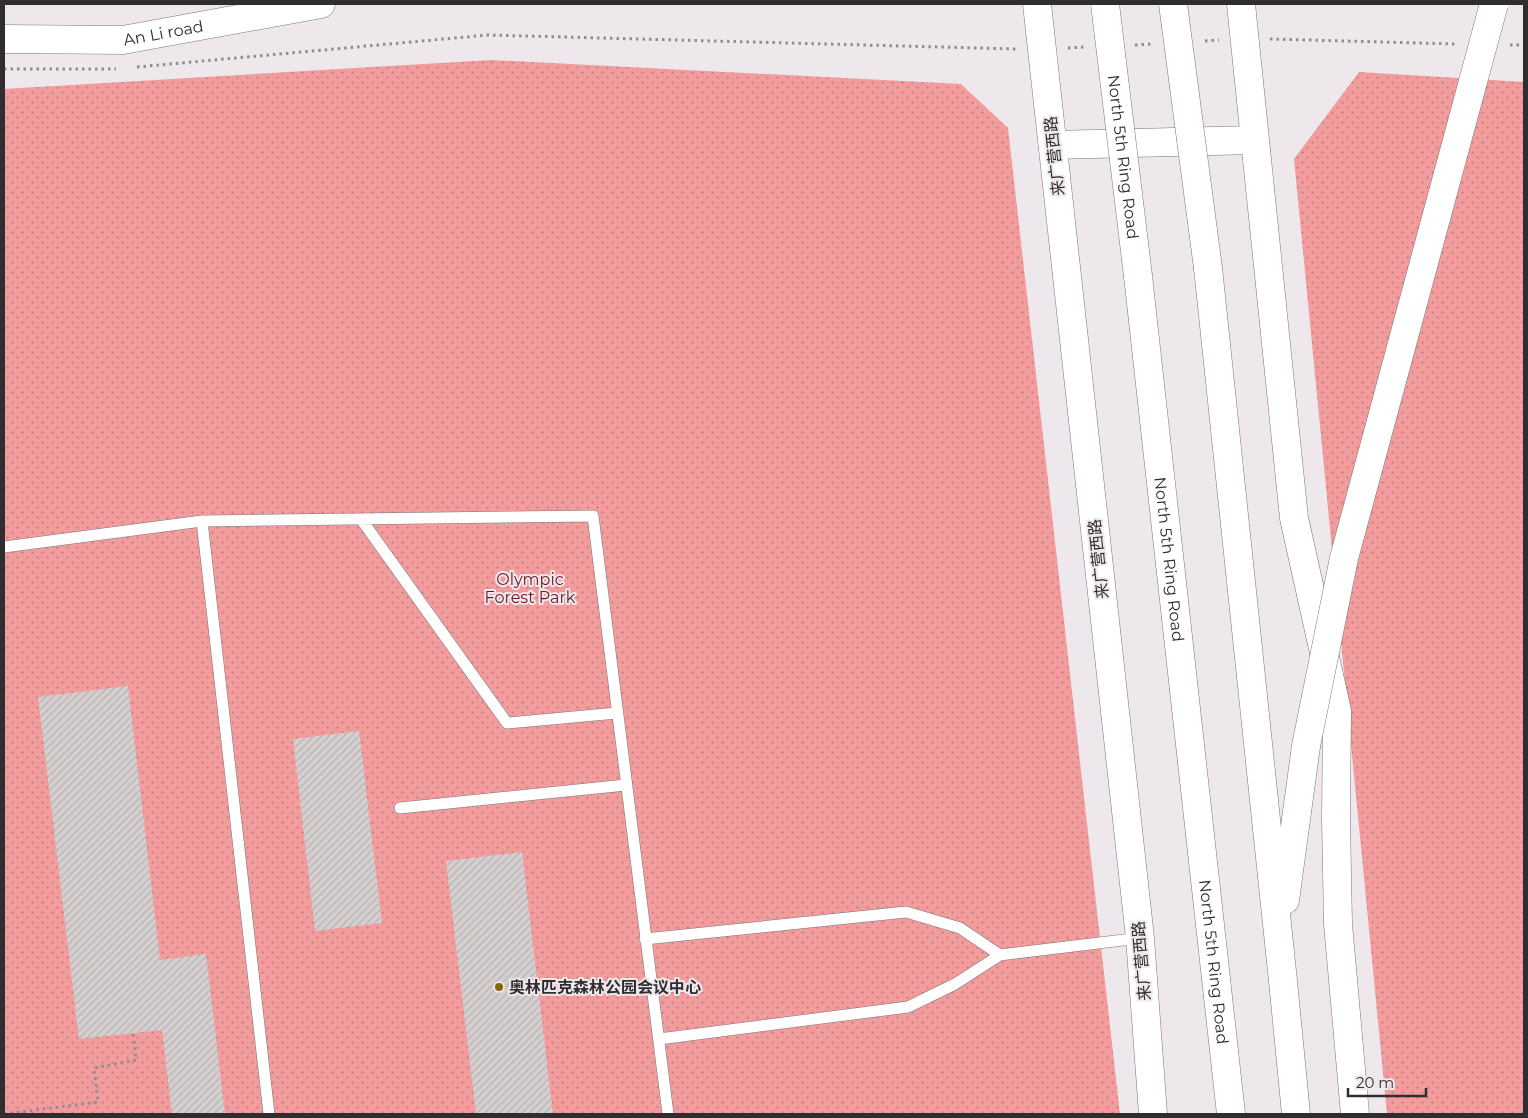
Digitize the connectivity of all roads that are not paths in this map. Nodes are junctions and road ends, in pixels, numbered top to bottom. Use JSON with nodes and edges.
{"nodes":[{"id":1,"x":321,"y":4,"type":"edge"},
{"id":2,"x":1037,"y":4,"type":"edge"},
{"id":3,"x":1105,"y":4,"type":"edge"},
{"id":4,"x":1174,"y":4,"type":"edge"},
{"id":5,"x":1241,"y":4,"type":"edge"},
{"id":6,"x":1494,"y":4,"type":"edge"},
{"id":7,"x":4,"y":39,"type":"edge"},
{"id":8,"x":1254,"y":140,"type":"junction"},
{"id":9,"x":1053,"y":145,"type":"junction"},
{"id":10,"x":361,"y":519,"type":"junction"},
{"id":11,"x":202,"y":521,"type":"junction"},
{"id":12,"x":4,"y":547,"type":"edge"},
{"id":13,"x":617,"y":713,"type":"junction"},
{"id":14,"x":626,"y":785,"type":"junction"},
{"id":15,"x":400,"y":808,"type":"dead end"},
{"id":16,"x":645,"y":938,"type":"junction"},
{"id":17,"x":1140,"y":938,"type":"junction"},
{"id":18,"x":1000,"y":955,"type":"junction"},
{"id":19,"x":1283,"y":982,"type":"junction"},
{"id":20,"x":659,"y":1039,"type":"junction"},
{"id":21,"x":268,"y":1114,"type":"edge"},
{"id":22,"x":668,"y":1114,"type":"edge"},
{"id":23,"x":1153,"y":1114,"type":"edge"},
{"id":24,"x":1231,"y":1114,"type":"edge"},
{"id":25,"x":1296,"y":1114,"type":"edge"},
{"id":26,"x":1355,"y":1114,"type":"edge"}],
"edges":[{"from":1,"to":7,"type":"main road","name":"An Li road"},
{"from":2,"to":9,"type":"main road","name":"来广营西路"},
{"from":3,"to":24,"type":"main road","name":"North 5th Ring Road","bridge":true},
{"from":4,"to":19,"type":"main road","bridge":true},
{"from":5,"to":8,"type":"main road"},
{"from":6,"to":19,"type":"main road","bridge":true},
{"from":8,"to":9,"type":"main road"},
{"from":8,"to":26,"type":"main road"},
{"from":9,"to":17,"type":"main road","name":"来广营西路"},
{"from":10,"to":11,"type":"lane"},
{"from":10,"to":13,"type":"lane"},
{"from":10,"to":13,"type":"lane"},
{"from":11,"to":12,"type":"lane"},
{"from":11,"to":21,"type":"lane"},
{"from":13,"to":14,"type":"lane"},
{"from":14,"to":15,"type":"lane"},
{"from":14,"to":16,"type":"lane"},
{"from":16,"to":18,"type":"lane"},
{"from":16,"to":20,"type":"lane"},
{"from":17,"to":18,"type":"lane"},
{"from":17,"to":23,"type":"main road","name":"来广营西路"},
{"from":18,"to":20,"type":"lane"},
{"from":19,"to":25,"type":"main road"},
{"from":20,"to":22,"type":"lane"}]}
